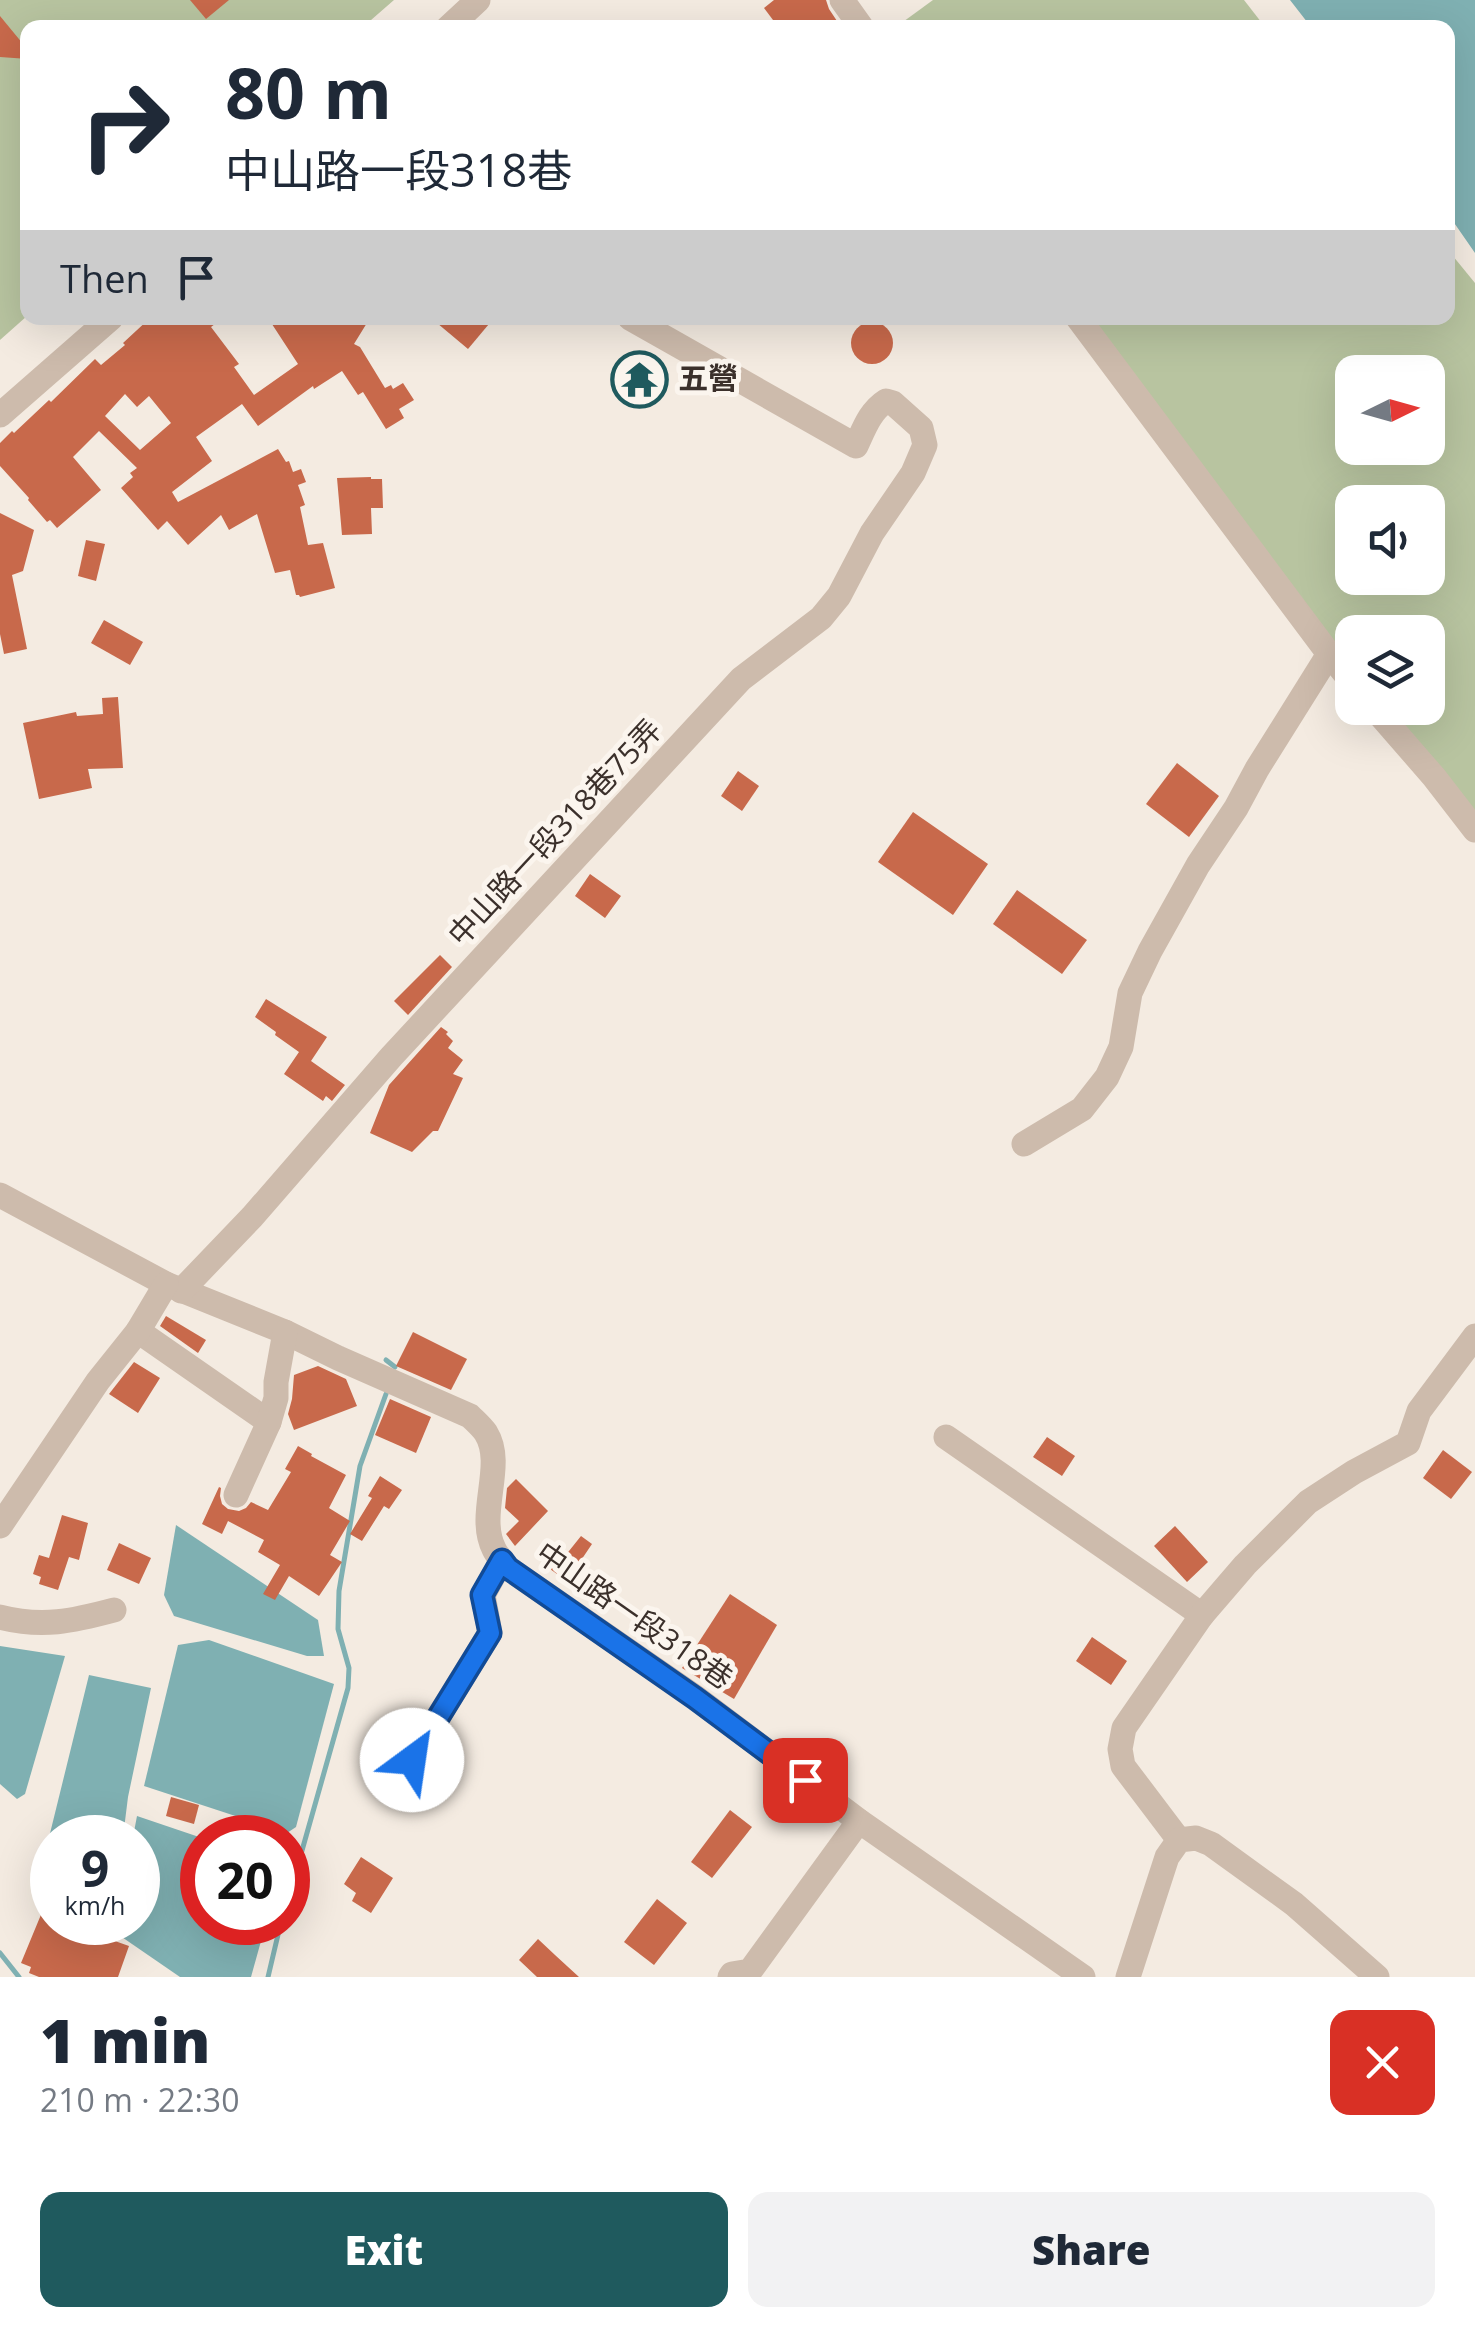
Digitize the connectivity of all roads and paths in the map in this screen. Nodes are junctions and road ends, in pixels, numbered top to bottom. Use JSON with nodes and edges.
{"nodes":[{"id":1,"x":478,"y":0,"type":"edge"},
{"id":2,"x":457,"y":20,"type":"edge"},
{"id":3,"x":103,"y":325,"type":"edge"},
{"id":4,"x":642,"y":325,"type":"edge"},
{"id":5,"x":1083,"y":325,"type":"edge"},
{"id":6,"x":0,"y":415,"type":"edge"},
{"id":7,"x":1329,"y":654,"type":"junction"},
{"id":8,"x":1335,"y":661,"type":"edge"},
{"id":9,"x":1389,"y":725,"type":"edge"},
{"id":10,"x":1475,"y":830,"type":"edge"},
{"id":11,"x":1024,"y":1144,"type":"dead end"},
{"id":12,"x":0,"y":1196,"type":"edge"},
{"id":13,"x":173,"y":1288,"type":"junction"},
{"id":14,"x":138,"y":1331,"type":"junction"},
{"id":15,"x":285,"y":1332,"type":"junction"},
{"id":16,"x":1475,"y":1336,"type":"edge"},
{"id":17,"x":269,"y":1422,"type":"junction"},
{"id":18,"x":946,"y":1436,"type":"dead end"},
{"id":19,"x":236,"y":1495,"type":"dead end"},
{"id":20,"x":0,"y":1526,"type":"edge"},
{"id":21,"x":502,"y":1560,"type":"junction"},
{"id":22,"x":114,"y":1610,"type":"dead end"},
{"id":23,"x":1202,"y":1615,"type":"junction"},
{"id":24,"x":0,"y":1617,"type":"edge"},
{"id":25,"x":392,"y":1792,"type":"dead end"},
{"id":26,"x":859,"y":1821,"type":"junction"},
{"id":27,"x":1179,"y":1840,"type":"junction"},
{"id":28,"x":730,"y":1977,"type":"edge"},
{"id":29,"x":1083,"y":1977,"type":"edge"},
{"id":30,"x":1128,"y":1977,"type":"edge"},
{"id":31,"x":1377,"y":1977,"type":"edge"}],
"edges":[{"from":1,"to":2,"type":"street"},
{"from":3,"to":6,"type":"street"},
{"from":4,"to":13,"type":"street","name":"中山路一段318巷75弄"},
{"from":5,"to":7,"type":"street"},
{"from":7,"to":8,"type":"street"},
{"from":7,"to":11,"type":"street"},
{"from":9,"to":10,"type":"street"},
{"from":12,"to":13,"type":"street","name":"中山路一段318巷"},
{"from":13,"to":14,"type":"street"},
{"from":13,"to":15,"type":"street","name":"中山路一段318巷"},
{"from":14,"to":17,"type":"street"},
{"from":14,"to":20,"type":"street"},
{"from":15,"to":17,"type":"street"},
{"from":15,"to":21,"type":"street","name":"中山路一段318巷"},
{"from":16,"to":23,"type":"street"},
{"from":17,"to":19,"type":"street"},
{"from":18,"to":23,"type":"street"},
{"from":21,"to":25,"type":"street"},
{"from":21,"to":26,"type":"street","name":"中山路一段318巷"},
{"from":22,"to":24,"type":"street"},
{"from":23,"to":27,"type":"street"},
{"from":26,"to":28,"type":"street"},
{"from":26,"to":29,"type":"street","name":"中山路一段318巷"},
{"from":27,"to":30,"type":"street"},
{"from":27,"to":31,"type":"street"}]}
